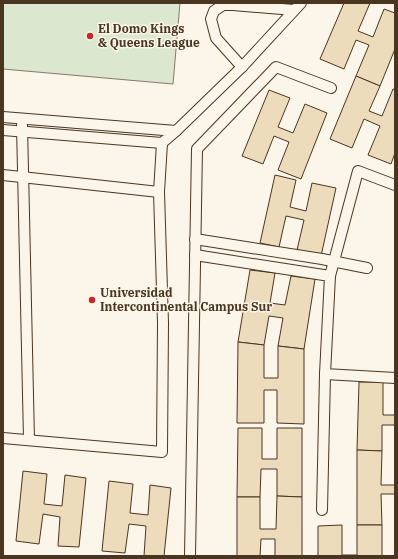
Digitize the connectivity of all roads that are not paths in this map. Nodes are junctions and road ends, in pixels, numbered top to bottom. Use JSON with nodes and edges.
{"nodes":[{"id":1,"x":297,"y":7,"type":"edge"},
{"id":2,"x":242,"y":66,"type":"junction"},
{"id":3,"x":332,"y":88,"type":"dead end"},
{"id":4,"x":3,"y":117,"type":"edge"},
{"id":5,"x":23,"y":118,"type":"junction"},
{"id":6,"x":3,"y":130,"type":"edge"},
{"id":7,"x":176,"y":131,"type":"junction"},
{"id":8,"x":22,"y":132,"type":"junction"},
{"id":9,"x":162,"y":143,"type":"junction"},
{"id":10,"x":3,"y":175,"type":"edge"},
{"id":11,"x":23,"y":176,"type":"junction"},
{"id":12,"x":395,"y":185,"type":"edge"},
{"id":13,"x":159,"y":192,"type":"junction"},
{"id":14,"x":195,"y":239,"type":"junction"},
{"id":15,"x":195,"y":255,"type":"junction"},
{"id":16,"x":334,"y":262,"type":"junction"},
{"id":17,"x":367,"y":268,"type":"dead end"},
{"id":18,"x":330,"y":276,"type":"junction"},
{"id":19,"x":325,"y":374,"type":"junction"},
{"id":20,"x":395,"y":378,"type":"edge"},
{"id":21,"x":3,"y":438,"type":"edge"},
{"id":22,"x":29,"y":439,"type":"junction"},
{"id":23,"x":322,"y":510,"type":"dead end"},
{"id":24,"x":190,"y":556,"type":"edge"}],
"edges":[{"from":1,"to":2,"type":"lane"},
{"from":1,"to":2,"type":"lane"},
{"from":2,"to":7,"type":"lane"},
{"from":3,"to":14,"type":"lane"},
{"from":4,"to":5,"type":"lane"},
{"from":5,"to":7,"type":"lane"},
{"from":5,"to":8,"type":"lane"},
{"from":6,"to":8,"type":"lane"},
{"from":7,"to":9,"type":"lane"},
{"from":8,"to":9,"type":"lane"},
{"from":8,"to":11,"type":"lane"},
{"from":9,"to":13,"type":"lane"},
{"from":10,"to":11,"type":"lane"},
{"from":11,"to":13,"type":"lane"},
{"from":11,"to":22,"type":"lane"},
{"from":12,"to":16,"type":"lane"},
{"from":13,"to":22,"type":"lane"},
{"from":14,"to":15,"type":"lane"},
{"from":14,"to":16,"type":"lane"},
{"from":15,"to":18,"type":"lane"},
{"from":15,"to":24,"type":"lane"},
{"from":16,"to":17,"type":"lane"},
{"from":16,"to":18,"type":"lane"},
{"from":18,"to":19,"type":"lane"},
{"from":19,"to":20,"type":"lane"},
{"from":19,"to":23,"type":"lane"},
{"from":21,"to":22,"type":"lane"}]}
